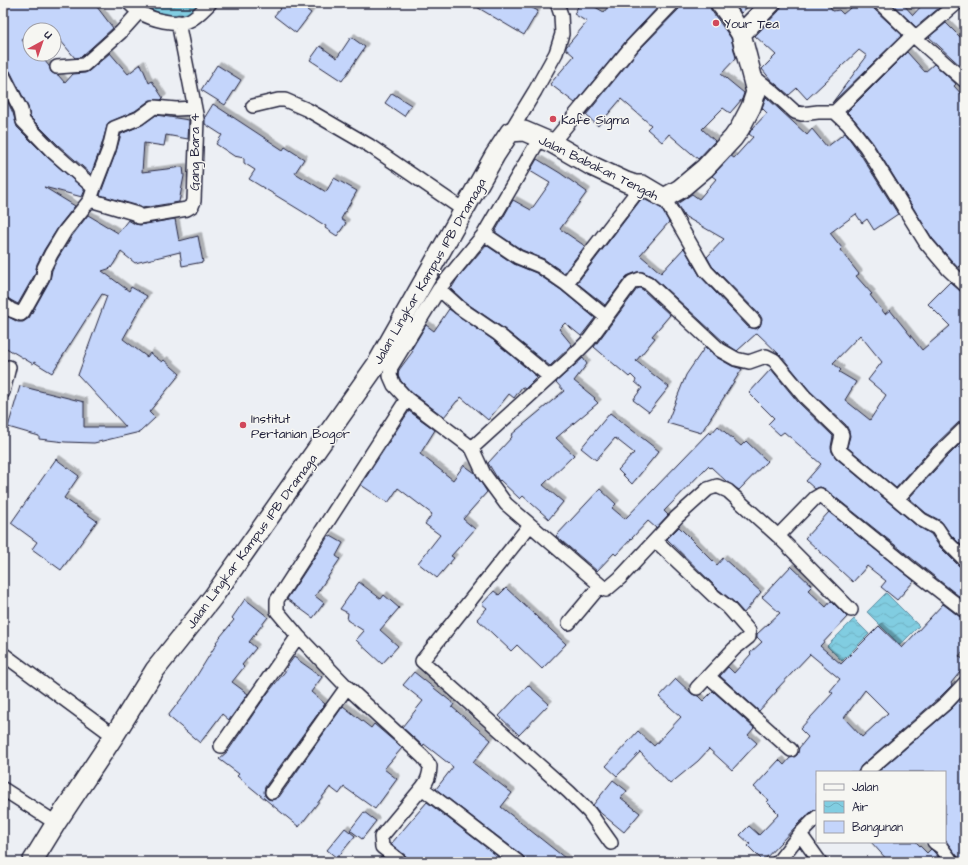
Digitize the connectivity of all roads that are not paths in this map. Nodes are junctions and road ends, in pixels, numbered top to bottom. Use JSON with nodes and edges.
{"nodes":[{"id":1,"x":129,"y":3,"type":"edge"},
{"id":2,"x":210,"y":3,"type":"edge"},
{"id":3,"x":557,"y":3,"type":"edge"},
{"id":4,"x":673,"y":3,"type":"edge"},
{"id":5,"x":720,"y":3,"type":"edge"},
{"id":6,"x":771,"y":3,"type":"edge"},
{"id":7,"x":880,"y":3,"type":"edge"},
{"id":8,"x":957,"y":3,"type":"edge"},
{"id":9,"x":139,"y":12,"type":"junction"},
{"id":10,"x":178,"y":22,"type":"junction"},
{"id":11,"x":741,"y":34,"type":"junction"},
{"id":12,"x":914,"y":37,"type":"junction"},
{"id":13,"x":56,"y":67,"type":"dead end"},
{"id":14,"x":3,"y":75,"type":"edge"},
{"id":15,"x":753,"y":76,"type":"junction"},
{"id":16,"x":965,"y":81,"type":"edge"},
{"id":17,"x":253,"y":106,"type":"dead end"},
{"id":18,"x":194,"y":108,"type":"junction"},
{"id":19,"x":835,"y":112,"type":"junction"},
{"id":20,"x":510,"y":132,"type":"junction"},
{"id":21,"x":546,"y":141,"type":"junction"},
{"id":22,"x":642,"y":185,"type":"junction"},
{"id":23,"x":92,"y":194,"type":"junction"},
{"id":24,"x":664,"y":198,"type":"junction"},
{"id":25,"x":464,"y":210,"type":"junction"},
{"id":26,"x":484,"y":234,"type":"junction"},
{"id":27,"x":566,"y":284,"type":"junction"},
{"id":28,"x":965,"y":285,"type":"edge"},
{"id":29,"x":439,"y":289,"type":"junction"},
{"id":30,"x":3,"y":304,"type":"edge"},
{"id":31,"x":606,"y":317,"type":"junction"},
{"id":32,"x":754,"y":321,"type":"dead end"},
{"id":33,"x":9,"y":367,"type":"dead end"},
{"id":34,"x":550,"y":377,"type":"junction"},
{"id":35,"x":3,"y":392,"type":"edge"},
{"id":36,"x":407,"y":399,"type":"junction"},
{"id":37,"x":965,"y":428,"type":"edge"},
{"id":38,"x":472,"y":448,"type":"junction"},
{"id":39,"x":897,"y":499,"type":"junction"},
{"id":40,"x":530,"y":525,"type":"junction"},
{"id":41,"x":778,"y":536,"type":"junction"},
{"id":42,"x":656,"y":541,"type":"junction"},
{"id":43,"x":965,"y":560,"type":"edge"},
{"id":44,"x":600,"y":586,"type":"junction"},
{"id":45,"x":851,"y":610,"type":"dead end"},
{"id":46,"x":965,"y":611,"type":"edge"},
{"id":47,"x":569,"y":623,"type":"dead end"},
{"id":48,"x":298,"y":636,"type":"junction"},
{"id":49,"x":3,"y":654,"type":"edge"},
{"id":50,"x":708,"y":676,"type":"junction"},
{"id":51,"x":347,"y":687,"type":"junction"},
{"id":52,"x":697,"y":688,"type":"dead end"},
{"id":53,"x":964,"y":688,"type":"edge"},
{"id":54,"x":114,"y":736,"type":"junction"},
{"id":55,"x":221,"y":746,"type":"dead end"},
{"id":56,"x":791,"y":750,"type":"dead end"},
{"id":57,"x":868,"y":771,"type":"edge"},
{"id":58,"x":422,"y":788,"type":"junction"},
{"id":59,"x":3,"y":789,"type":"edge"},
{"id":60,"x":272,"y":792,"type":"dead end"},
{"id":61,"x":816,"y":818,"type":"edge"},
{"id":62,"x":56,"y":823,"type":"junction"},
{"id":63,"x":800,"y":834,"type":"junction"},
{"id":64,"x":611,"y":843,"type":"dead end"},
{"id":65,"x":935,"y":843,"type":"edge"},
{"id":66,"x":32,"y":862,"type":"edge"},
{"id":67,"x":401,"y":862,"type":"edge"},
{"id":68,"x":518,"y":862,"type":"edge"},
{"id":69,"x":778,"y":862,"type":"edge"},
{"id":70,"x":820,"y":862,"type":"edge"},
{"id":71,"x":952,"y":862,"type":"edge"}],
"edges":[{"from":1,"to":9,"type":"street"},
{"from":2,"to":10,"type":"street"},
{"from":3,"to":20,"type":"street"},
{"from":4,"to":21,"type":"street"},
{"from":5,"to":11,"type":"street","name":"Jalan Babakan Tengah"},
{"from":6,"to":11,"type":"street"},
{"from":7,"to":12,"type":"street"},
{"from":8,"to":12,"type":"street"},
{"from":9,"to":10,"type":"street"},
{"from":9,"to":13,"type":"street"},
{"from":10,"to":18,"type":"street","name":"Gang Bara 4"},
{"from":11,"to":15,"type":"street","name":"Jalan Babakan Tengah"},
{"from":12,"to":16,"type":"street"},
{"from":12,"to":19,"type":"street"},
{"from":14,"to":23,"type":"street","name":"Gang Bara 4"},
{"from":15,"to":19,"type":"street"},
{"from":15,"to":24,"type":"street","name":"Jalan Babakan Tengah"},
{"from":17,"to":25,"type":"street"},
{"from":18,"to":23,"type":"street"},
{"from":18,"to":23,"type":"street","name":"Gang Bara 4"},
{"from":19,"to":28,"type":"street"},
{"from":20,"to":21,"type":"street","name":"Jalan Babakan Tengah"},
{"from":20,"to":25,"type":"street","name":"Jalan Lingkar Kampus IPB Dramaga"},
{"from":21,"to":22,"type":"street","name":"Jalan Babakan Tengah"},
{"from":21,"to":26,"type":"street"},
{"from":22,"to":24,"type":"street","name":"Jalan Babakan Tengah"},
{"from":22,"to":27,"type":"street"},
{"from":23,"to":30,"type":"street"},
{"from":24,"to":32,"type":"street"},
{"from":25,"to":54,"type":"street","name":"Jalan Lingkar Kampus IPB Dramaga"},
{"from":26,"to":27,"type":"street"},
{"from":26,"to":29,"type":"street"},
{"from":27,"to":31,"type":"street"},
{"from":29,"to":34,"type":"street"},
{"from":29,"to":36,"type":"street"},
{"from":31,"to":34,"type":"street"},
{"from":31,"to":39,"type":"street"},
{"from":33,"to":35,"type":"street"},
{"from":34,"to":38,"type":"street"},
{"from":36,"to":38,"type":"street"},
{"from":36,"to":48,"type":"street"},
{"from":37,"to":39,"type":"street"},
{"from":38,"to":40,"type":"street"},
{"from":39,"to":43,"type":"street"},
{"from":40,"to":44,"type":"street"},
{"from":40,"to":64,"type":"street"},
{"from":41,"to":42,"type":"street"},
{"from":41,"to":45,"type":"street"},
{"from":41,"to":46,"type":"street"},
{"from":42,"to":44,"type":"street"},
{"from":42,"to":50,"type":"street"},
{"from":44,"to":47,"type":"street"},
{"from":48,"to":51,"type":"street"},
{"from":48,"to":55,"type":"street"},
{"from":49,"to":54,"type":"street"},
{"from":50,"to":52,"type":"street"},
{"from":50,"to":56,"type":"street"},
{"from":51,"to":58,"type":"street"},
{"from":51,"to":60,"type":"street"},
{"from":53,"to":57,"type":"street"},
{"from":54,"to":62,"type":"street","name":"Jalan Lingkar Kampus IPB Dramaga"},
{"from":58,"to":67,"type":"street"},
{"from":58,"to":68,"type":"street"},
{"from":59,"to":62,"type":"street"},
{"from":61,"to":63,"type":"street"},
{"from":62,"to":66,"type":"street","name":"Jalan Lingkar Kampus IPB Dramaga"},
{"from":63,"to":69,"type":"street"},
{"from":63,"to":70,"type":"street"},
{"from":65,"to":71,"type":"street"}]}
